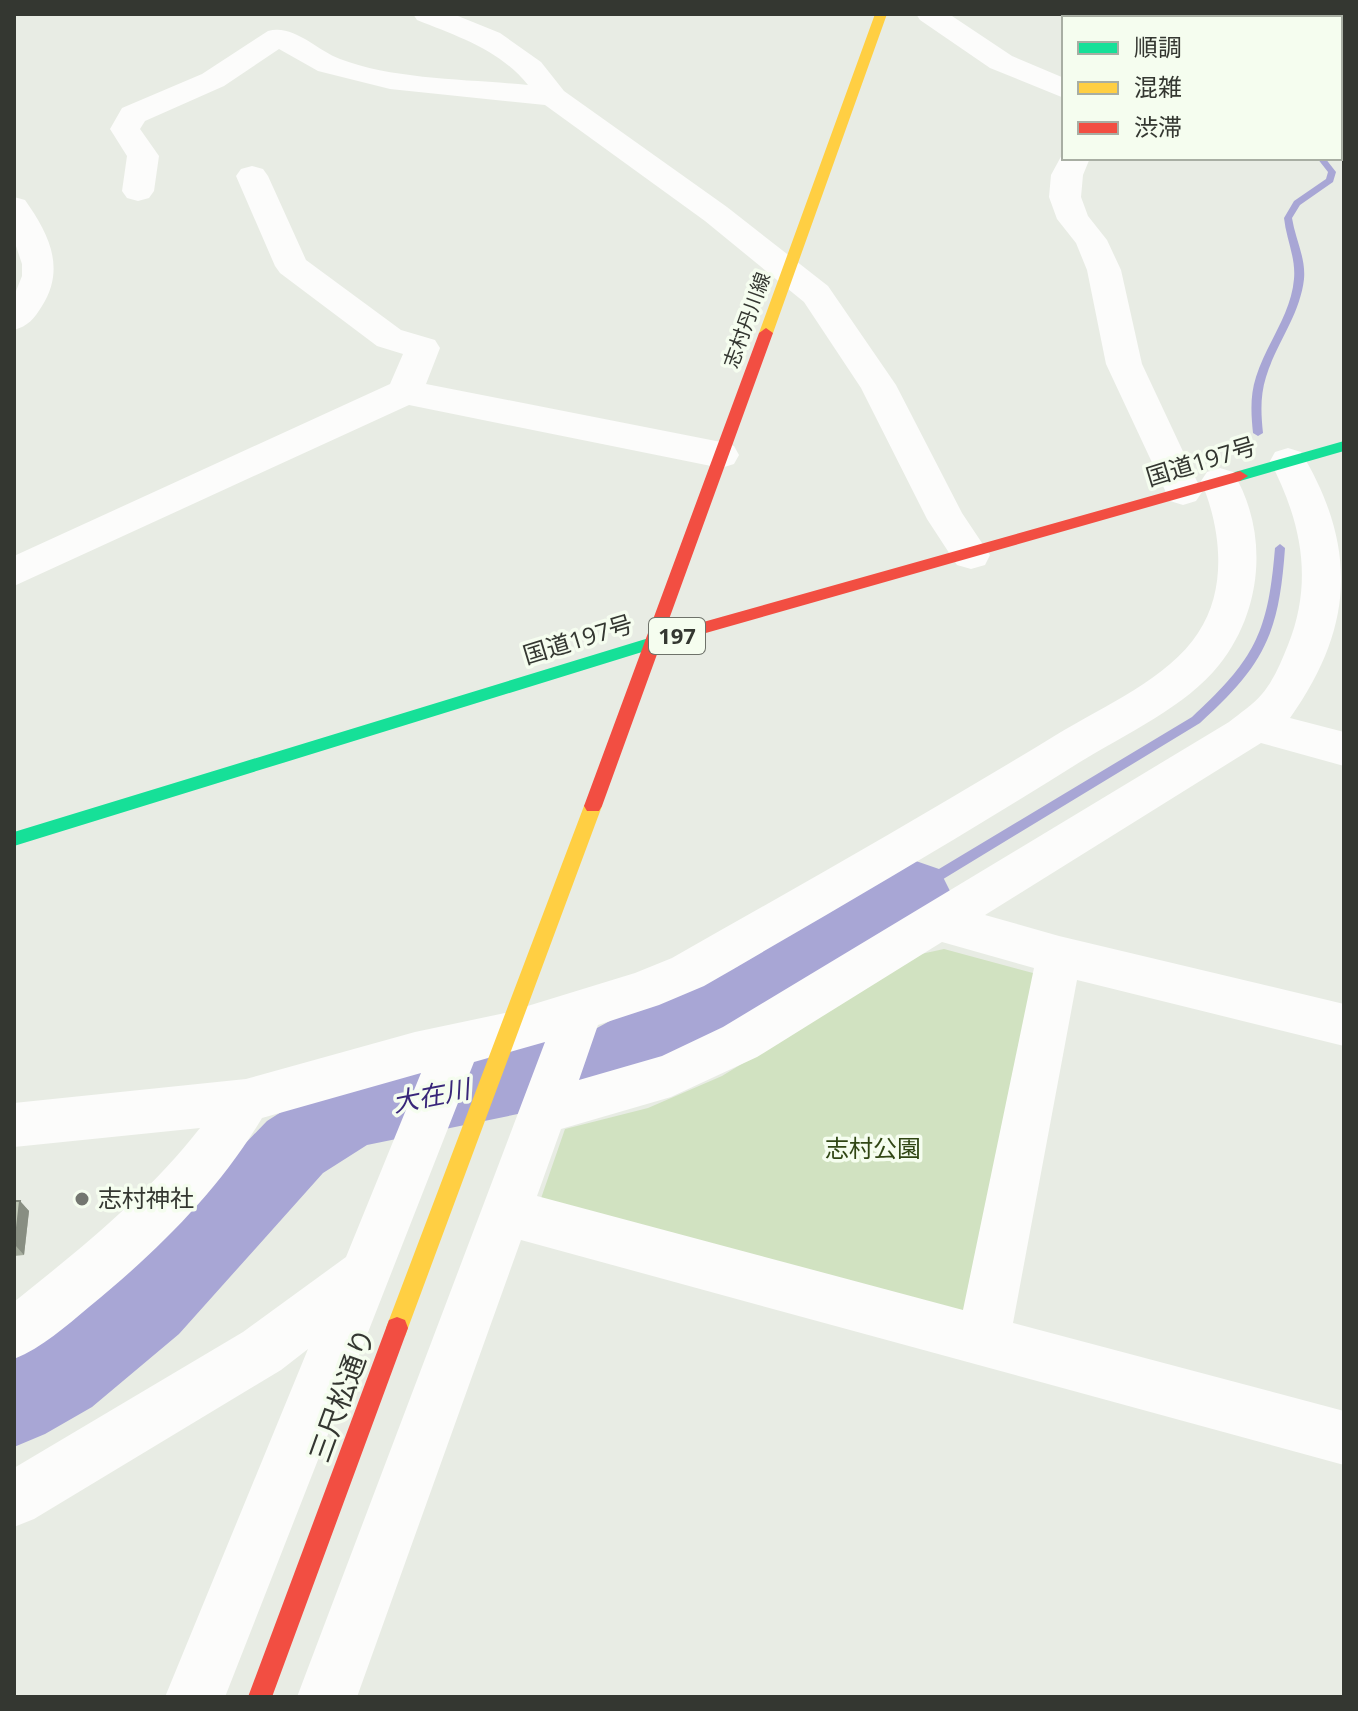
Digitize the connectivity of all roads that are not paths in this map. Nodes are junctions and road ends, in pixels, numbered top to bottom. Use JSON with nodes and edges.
{"nodes":[{"id":1,"x":427,"y":14,"type":"edge"},
{"id":2,"x":881,"y":14,"type":"edge"},
{"id":3,"x":930,"y":14,"type":"edge"},
{"id":4,"x":1062,"y":88,"type":"edge"},
{"id":5,"x":553,"y":97,"type":"junction"},
{"id":6,"x":1073,"y":160,"type":"edge"},
{"id":7,"x":252,"y":176,"type":"dead end"},
{"id":8,"x":138,"y":191,"type":"dead end"},
{"id":9,"x":14,"y":207,"type":"edge"},
{"id":10,"x":789,"y":269,"type":"junction"},
{"id":11,"x":25,"y":289,"type":"edge"},
{"id":12,"x":14,"y":319,"type":"edge"},
{"id":13,"x":405,"y":392,"type":"junction"},
{"id":14,"x":1344,"y":446,"type":"edge"},
{"id":15,"x":721,"y":455,"type":"junction"},
{"id":16,"x":1288,"y":461,"type":"junction"},
{"id":17,"x":1202,"y":487,"type":"junction"},
{"id":18,"x":1328,"y":520,"type":"edge"},
{"id":19,"x":971,"y":555,"type":"junction"},
{"id":20,"x":14,"y":572,"type":"edge"},
{"id":21,"x":655,"y":642,"type":"junction"},
{"id":22,"x":1254,"y":725,"type":"junction"},
{"id":23,"x":1344,"y":749,"type":"edge"},
{"id":24,"x":14,"y":839,"type":"edge"},
{"id":25,"x":940,"y":922,"type":"junction"},
{"id":26,"x":1059,"y":956,"type":"junction"},
{"id":27,"x":575,"y":1024,"type":"junction"},
{"id":28,"x":1344,"y":1025,"type":"edge"},
{"id":29,"x":477,"y":1049,"type":"junction"},
{"id":30,"x":246,"y":1101,"type":"junction"},
{"id":31,"x":545,"y":1104,"type":"junction"},
{"id":32,"x":452,"y":1117,"type":"junction"},
{"id":33,"x":14,"y":1125,"type":"edge"},
{"id":34,"x":506,"y":1212,"type":"junction"},
{"id":35,"x":367,"y":1273,"type":"junction"},
{"id":36,"x":14,"y":1333,"type":"edge"},
{"id":37,"x":983,"y":1340,"type":"junction"},
{"id":38,"x":1344,"y":1438,"type":"edge"},
{"id":39,"x":14,"y":1499,"type":"edge"},
{"id":40,"x":195,"y":1697,"type":"edge"},
{"id":41,"x":260,"y":1697,"type":"edge"},
{"id":42,"x":327,"y":1697,"type":"edge"}],
"edges":[{"from":1,"to":5,"type":"street"},
{"from":2,"to":10,"type":"main road","name":"志村丹川線"},
{"from":3,"to":4,"type":"street"},
{"from":5,"to":8,"type":"street"},
{"from":5,"to":10,"type":"street"},
{"from":6,"to":17,"type":"street"},
{"from":7,"to":13,"type":"street"},
{"from":9,"to":11,"type":"street"},
{"from":10,"to":15,"type":"main road","name":"志村丹川線"},
{"from":10,"to":19,"type":"street"},
{"from":11,"to":12,"type":"street"},
{"from":13,"to":15,"type":"street"},
{"from":13,"to":20,"type":"street"},
{"from":14,"to":16,"type":"main road","name":"国道197号","number":"197"},
{"from":15,"to":21,"type":"main road","name":"志村丹川線"},
{"from":16,"to":17,"type":"main road","name":"国道197号","number":"197"},
{"from":16,"to":18,"type":"street"},
{"from":17,"to":19,"type":"main road","name":"国道197号","number":"197"},
{"from":17,"to":27,"type":"street"},
{"from":18,"to":22,"type":"street"},
{"from":19,"to":21,"type":"main road","name":"国道197号","number":"197"},
{"from":21,"to":24,"type":"main road","name":"国道197号","number":"197"},
{"from":21,"to":29,"type":"main road","name":"志村丹川線"},
{"from":22,"to":23,"type":"street"},
{"from":22,"to":25,"type":"street"},
{"from":25,"to":26,"type":"street"},
{"from":25,"to":31,"type":"street"},
{"from":26,"to":28,"type":"street"},
{"from":26,"to":37,"type":"street"},
{"from":27,"to":29,"type":"street"},
{"from":27,"to":31,"type":"street"},
{"from":29,"to":30,"type":"street"},
{"from":29,"to":32,"type":"street"},
{"from":30,"to":33,"type":"street"},
{"from":30,"to":36,"type":"street"},
{"from":31,"to":34,"type":"street"},
{"from":32,"to":35,"type":"street"},
{"from":32,"to":41,"type":"main road","name":"三尺松通り"},
{"from":34,"to":37,"type":"street"},
{"from":34,"to":42,"type":"street"},
{"from":35,"to":39,"type":"street"},
{"from":35,"to":40,"type":"street"},
{"from":37,"to":38,"type":"street"}]}
